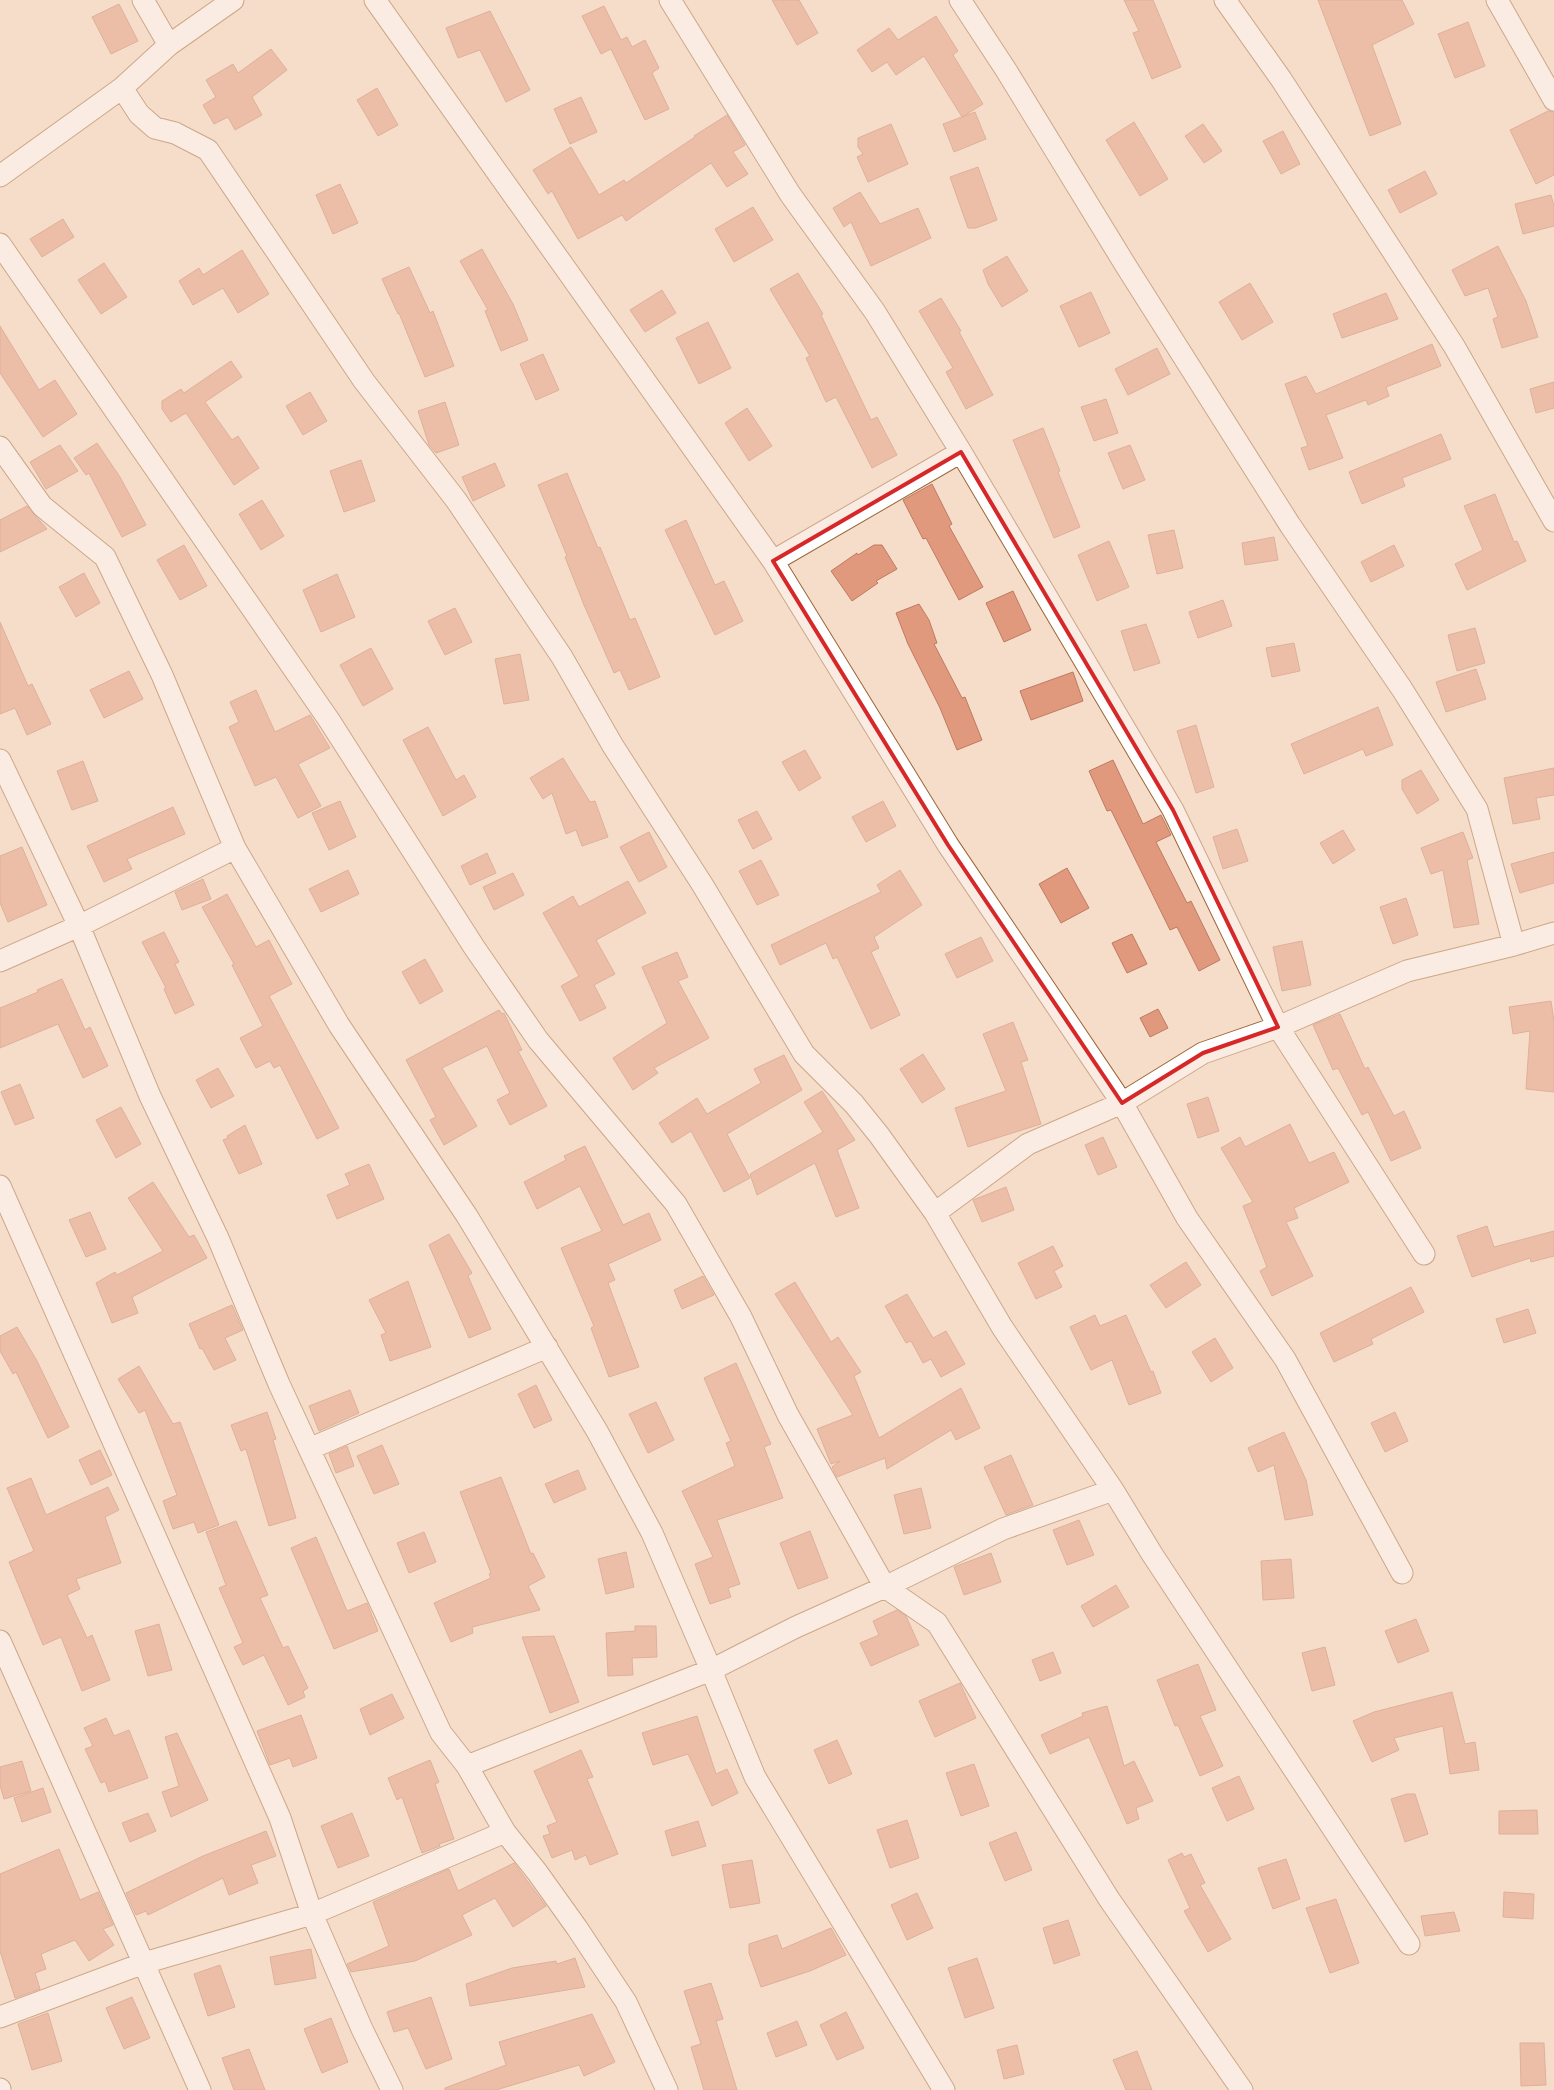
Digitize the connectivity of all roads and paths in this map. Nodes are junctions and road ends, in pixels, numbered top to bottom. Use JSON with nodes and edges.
{"nodes":[{"id":1,"x":143,"y":0,"type":"edge"},
{"id":2,"x":233,"y":0,"type":"edge"},
{"id":3,"x":375,"y":0,"type":"edge"},
{"id":4,"x":670,"y":0,"type":"edge"},
{"id":5,"x":960,"y":0,"type":"edge"},
{"id":6,"x":1225,"y":0,"type":"edge"},
{"id":7,"x":1497,"y":0,"type":"edge"},
{"id":8,"x":169,"y":45,"type":"junction"},
{"id":9,"x":122,"y":88,"type":"junction"},
{"id":10,"x":1554,"y":100,"type":"edge"},
{"id":11,"x":0,"y":176,"type":"edge"},
{"id":12,"x":0,"y":244,"type":"edge"},
{"id":13,"x":0,"y":447,"type":"edge"},
{"id":14,"x":961,"y":452,"type":"junction"},
{"id":15,"x":1554,"y":521,"type":"edge"},
{"id":16,"x":773,"y":562,"type":"junction"},
{"id":17,"x":0,"y":760,"type":"edge"},
{"id":18,"x":234,"y":848,"type":"junction"},
{"id":19,"x":79,"y":926,"type":"junction"},
{"id":20,"x":1554,"y":933,"type":"edge"},
{"id":21,"x":1514,"y":945,"type":"junction"},
{"id":22,"x":0,"y":961,"type":"edge"},
{"id":23,"x":1278,"y":1027,"type":"junction"},
{"id":24,"x":1122,"y":1103,"type":"junction"},
{"id":25,"x":0,"y":1186,"type":"edge"},
{"id":26,"x":935,"y":1213,"type":"junction"},
{"id":27,"x":1424,"y":1254,"type":"dead end"},
{"id":28,"x":547,"y":1348,"type":"junction"},
{"id":29,"x":309,"y":1449,"type":"junction"},
{"id":30,"x":1113,"y":1490,"type":"junction"},
{"id":31,"x":1402,"y":1573,"type":"dead end"},
{"id":32,"x":886,"y":1587,"type":"junction"},
{"id":33,"x":0,"y":1641,"type":"edge"},
{"id":34,"x":711,"y":1670,"type":"junction"},
{"id":35,"x":467,"y":1766,"type":"junction"},
{"id":36,"x":505,"y":1832,"type":"junction"},
{"id":37,"x":312,"y":1914,"type":"junction"},
{"id":38,"x":1409,"y":1944,"type":"dead end"},
{"id":39,"x":144,"y":1963,"type":"junction"},
{"id":40,"x":0,"y":2017,"type":"edge"},
{"id":41,"x":200,"y":2090,"type":"edge"},
{"id":42,"x":392,"y":2090,"type":"edge"},
{"id":43,"x":667,"y":2090,"type":"edge"},
{"id":44,"x":944,"y":2090,"type":"edge"},
{"id":45,"x":1242,"y":2090,"type":"edge"}],
"edges":[{"from":1,"to":8,"type":"street"},
{"from":2,"to":8,"type":"street"},
{"from":3,"to":16,"type":"street"},
{"from":4,"to":14,"type":"street"},
{"from":5,"to":21,"type":"street"},
{"from":6,"to":15,"type":"street"},
{"from":7,"to":10,"type":"street"},
{"from":8,"to":9,"type":"street"},
{"from":9,"to":11,"type":"street"},
{"from":9,"to":26,"type":"street"},
{"from":12,"to":32,"type":"street"},
{"from":13,"to":18,"type":"street"},
{"from":14,"to":16,"type":"street"},
{"from":14,"to":23,"type":"street"},
{"from":16,"to":24,"type":"street"},
{"from":17,"to":19,"type":"street"},
{"from":18,"to":19,"type":"street"},
{"from":18,"to":28,"type":"street"},
{"from":19,"to":22,"type":"street"},
{"from":19,"to":29,"type":"street"},
{"from":20,"to":21,"type":"street"},
{"from":21,"to":23,"type":"street"},
{"from":23,"to":24,"type":"street"},
{"from":23,"to":27,"type":"street"},
{"from":24,"to":26,"type":"street"},
{"from":24,"to":31,"type":"street"},
{"from":25,"to":37,"type":"street"},
{"from":26,"to":30,"type":"street"},
{"from":28,"to":29,"type":"street"},
{"from":28,"to":34,"type":"street"},
{"from":29,"to":35,"type":"street"},
{"from":30,"to":32,"type":"street"},
{"from":30,"to":38,"type":"street"},
{"from":32,"to":34,"type":"street"},
{"from":32,"to":45,"type":"street"},
{"from":33,"to":39,"type":"street"},
{"from":34,"to":35,"type":"street"},
{"from":34,"to":44,"type":"street"},
{"from":35,"to":36,"type":"street"},
{"from":36,"to":37,"type":"street"},
{"from":36,"to":43,"type":"street"},
{"from":37,"to":39,"type":"street"},
{"from":37,"to":42,"type":"street"},
{"from":39,"to":40,"type":"street"},
{"from":39,"to":41,"type":"street"}]}
